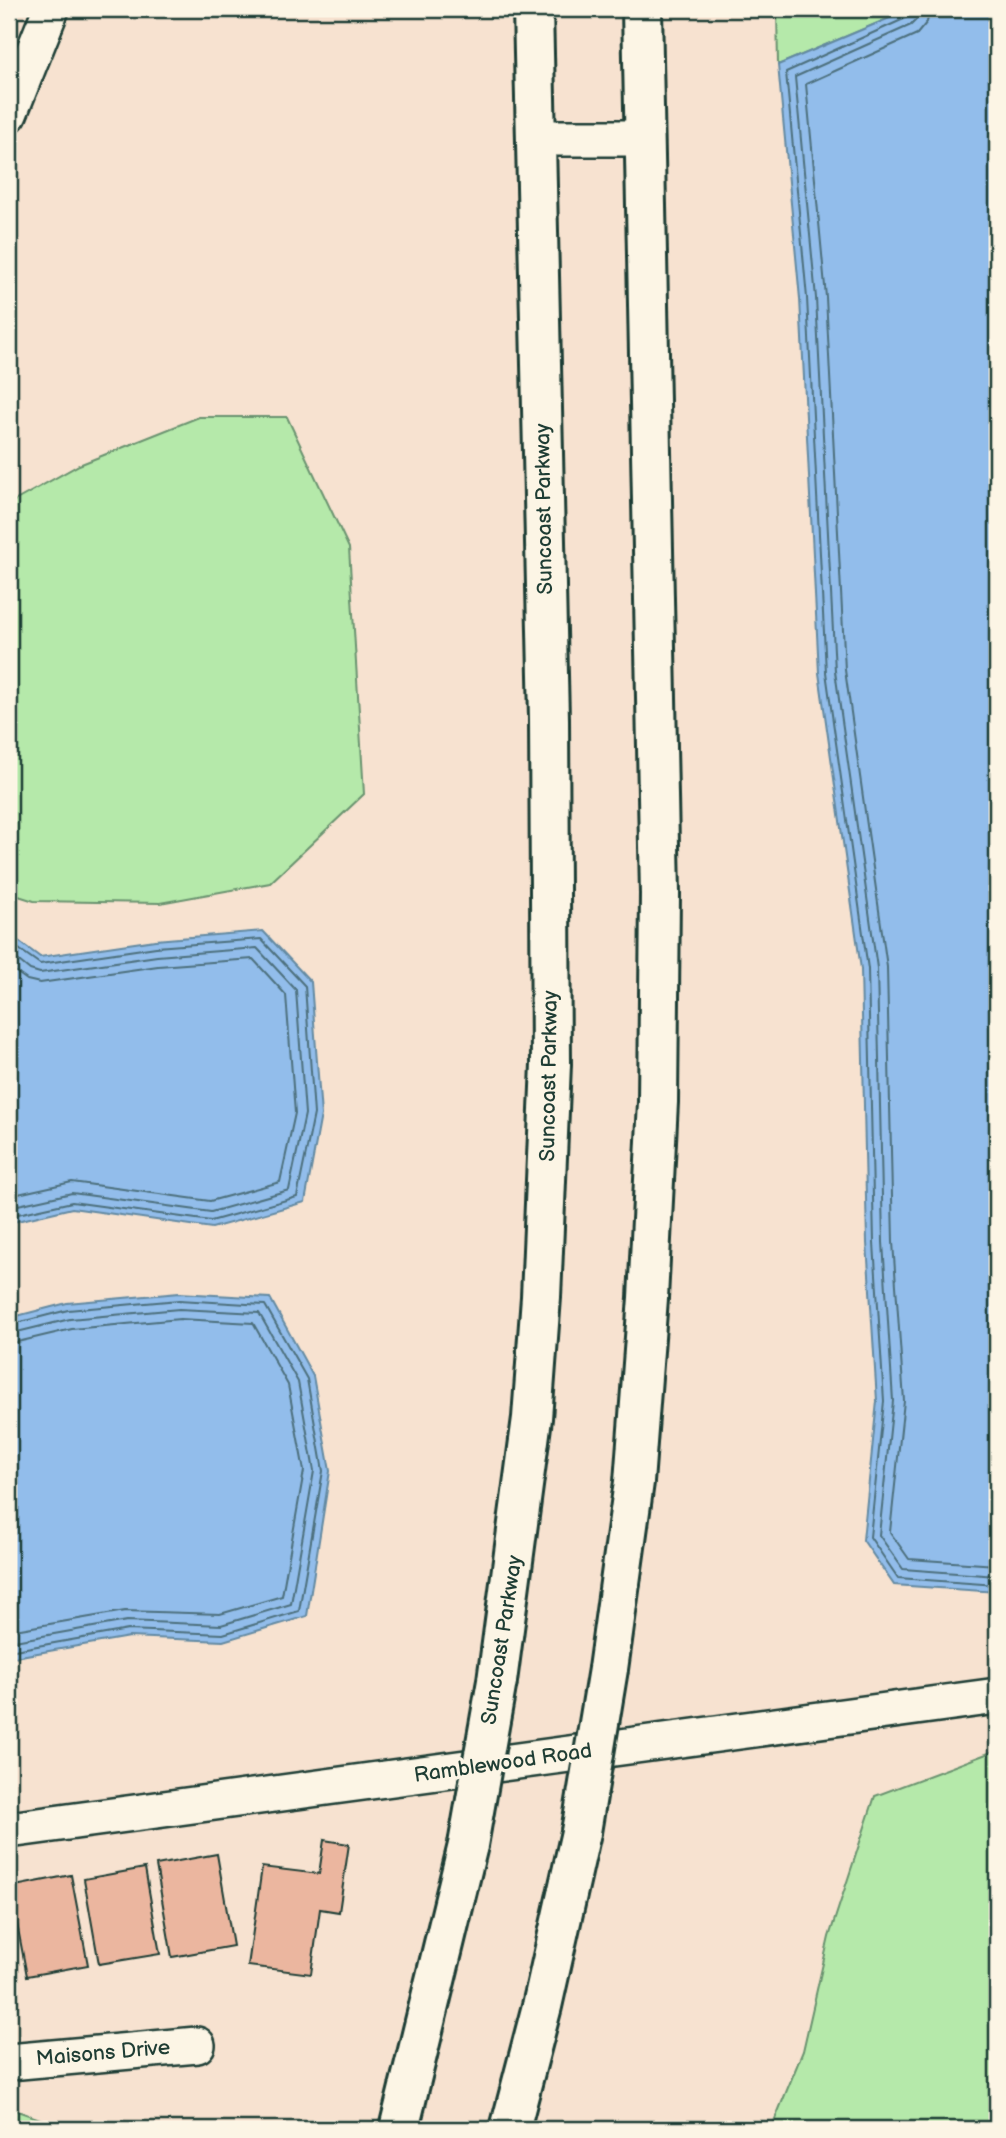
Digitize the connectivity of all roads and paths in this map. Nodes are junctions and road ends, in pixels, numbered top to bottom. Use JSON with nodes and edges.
{"nodes":[{"id":1,"x":51,"y":9,"type":"edge"},
{"id":2,"x":533,"y":9,"type":"edge"},
{"id":3,"x":642,"y":9,"type":"edge"},
{"id":4,"x":9,"y":114,"type":"edge"},
{"id":5,"x":536,"y":138,"type":"junction"},
{"id":6,"x":645,"y":138,"type":"junction"},
{"id":7,"x":997,"y":1696,"type":"edge"},
{"id":8,"x":9,"y":1830,"type":"edge"},
{"id":9,"x":197,"y":2045,"type":"dead end"},
{"id":10,"x":9,"y":2062,"type":"edge"},
{"id":11,"x":399,"y":2129,"type":"edge"},
{"id":12,"x":510,"y":2129,"type":"edge"}],
"edges":[{"from":1,"to":4,"type":"street"},
{"from":2,"to":5,"type":"highway","name":"Suncoast Parkway"},
{"from":3,"to":6,"type":"highway"},
{"from":5,"to":6,"type":"street"},
{"from":5,"to":11,"type":"highway","name":"Suncoast Parkway","bridge":true},
{"from":6,"to":12,"type":"highway","bridge":true},
{"from":7,"to":8,"type":"street","name":"Ramblewood Road"},
{"from":9,"to":10,"type":"street","name":"Maisons Drive"}]}
